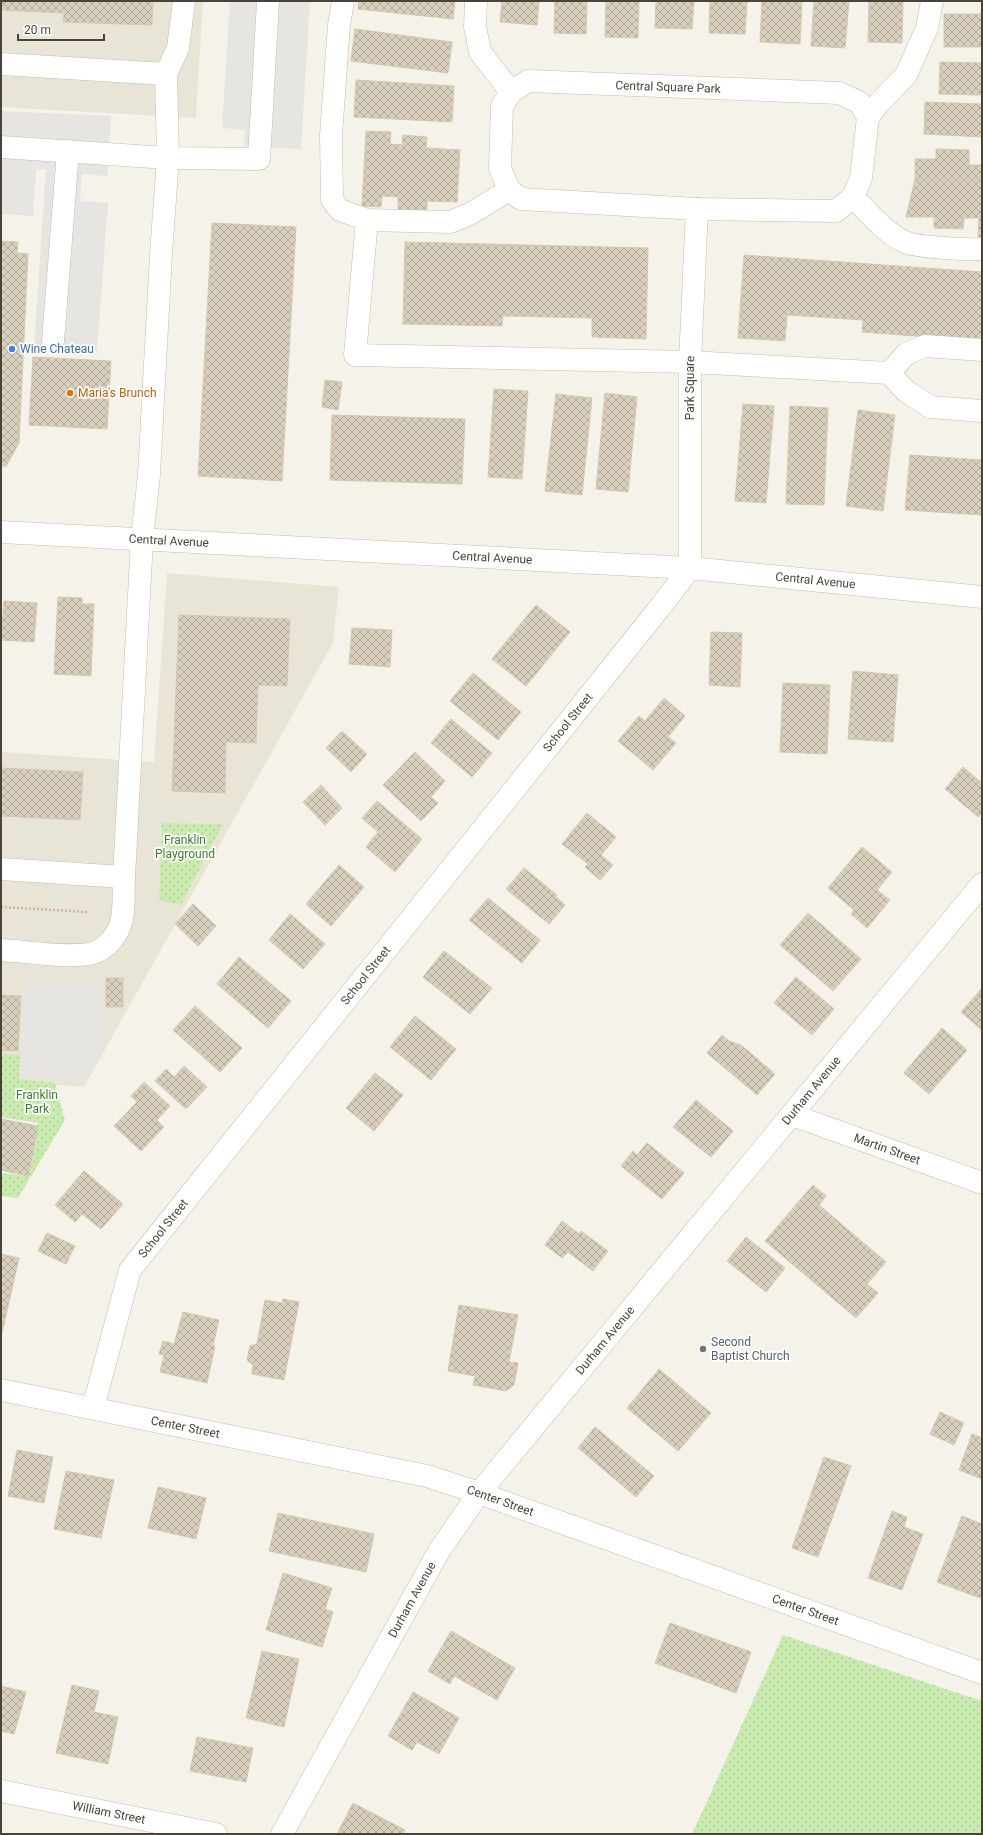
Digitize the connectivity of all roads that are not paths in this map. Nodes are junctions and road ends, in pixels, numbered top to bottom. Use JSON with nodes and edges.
{"nodes":[{"id":1,"x":184,"y":1,"type":"edge"},
{"id":2,"x":268,"y":1,"type":"edge"},
{"id":3,"x":343,"y":1,"type":"edge"},
{"id":4,"x":476,"y":1,"type":"edge"},
{"id":5,"x":932,"y":1,"type":"edge"},
{"id":6,"x":1,"y":64,"type":"edge"},
{"id":7,"x":166,"y":74,"type":"junction"},
{"id":8,"x":511,"y":92,"type":"junction"},
{"id":9,"x":868,"y":117,"type":"junction"},
{"id":10,"x":1,"y":147,"type":"edge"},
{"id":11,"x":68,"y":151,"type":"junction"},
{"id":12,"x":168,"y":158,"type":"junction"},
{"id":13,"x":509,"y":190,"type":"junction"},
{"id":14,"x":852,"y":198,"type":"junction"},
{"id":15,"x":697,"y":209,"type":"junction"},
{"id":16,"x":367,"y":220,"type":"junction"},
{"id":17,"x":982,"y":249,"type":"edge"},
{"id":18,"x":53,"y":341,"type":"dead end"},
{"id":19,"x":982,"y":350,"type":"edge"},
{"id":20,"x":690,"y":362,"type":"junction"},
{"id":21,"x":889,"y":373,"type":"junction"},
{"id":22,"x":982,"y":411,"type":"edge"},
{"id":23,"x":1,"y":532,"type":"edge"},
{"id":24,"x":142,"y":539,"type":"junction"},
{"id":25,"x":690,"y":568,"type":"junction"},
{"id":26,"x":982,"y":597,"type":"edge"},
{"id":27,"x":1,"y":869,"type":"edge"},
{"id":28,"x":124,"y":877,"type":"junction"},
{"id":29,"x":982,"y":884,"type":"edge"},
{"id":30,"x":1,"y":950,"type":"edge"},
{"id":31,"x":792,"y":1116,"type":"junction"},
{"id":32,"x":982,"y":1183,"type":"edge"},
{"id":33,"x":1,"y":1390,"type":"edge"},
{"id":34,"x":93,"y":1408,"type":"junction"},
{"id":35,"x":479,"y":1492,"type":"junction"},
{"id":36,"x":982,"y":1673,"type":"edge"},
{"id":37,"x":1,"y":1791,"type":"edge"},
{"id":38,"x":216,"y":1834,"type":"edge"},
{"id":39,"x":282,"y":1834,"type":"edge"}],
"edges":[{"from":1,"to":7,"type":"street"},
{"from":2,"to":12,"type":"street"},
{"from":3,"to":16,"type":"street"},
{"from":4,"to":8,"type":"street"},
{"from":5,"to":9,"type":"street"},
{"from":6,"to":7,"type":"street"},
{"from":7,"to":12,"type":"street"},
{"from":8,"to":9,"type":"street","name":"Central Square Park"},
{"from":8,"to":13,"type":"street","name":"Central Square Park"},
{"from":9,"to":14,"type":"street"},
{"from":10,"to":11,"type":"street"},
{"from":11,"to":12,"type":"street"},
{"from":11,"to":18,"type":"street"},
{"from":12,"to":24,"type":"street"},
{"from":13,"to":15,"type":"street"},
{"from":13,"to":16,"type":"street"},
{"from":14,"to":15,"type":"street"},
{"from":14,"to":17,"type":"street"},
{"from":15,"to":20,"type":"street","name":"Park Square"},
{"from":16,"to":20,"type":"street"},
{"from":19,"to":21,"type":"street"},
{"from":20,"to":21,"type":"street"},
{"from":20,"to":25,"type":"street","name":"Park Square"},
{"from":21,"to":22,"type":"street"},
{"from":23,"to":24,"type":"street","name":"Central Avenue"},
{"from":24,"to":25,"type":"street","name":"Central Avenue"},
{"from":24,"to":28,"type":"street"},
{"from":25,"to":26,"type":"street","name":"Central Avenue"},
{"from":25,"to":34,"type":"street","name":"School Street"},
{"from":27,"to":28,"type":"street"},
{"from":28,"to":30,"type":"street"},
{"from":29,"to":31,"type":"street","name":"Durham Avenue"},
{"from":31,"to":32,"type":"street","name":"Martin Street"},
{"from":31,"to":35,"type":"street","name":"Durham Avenue"},
{"from":33,"to":34,"type":"street","name":"Center Street"},
{"from":34,"to":35,"type":"street","name":"Center Street"},
{"from":35,"to":36,"type":"street","name":"Center Street"},
{"from":35,"to":39,"type":"street","name":"Durham Avenue"},
{"from":37,"to":38,"type":"street","name":"William Street"}]}
